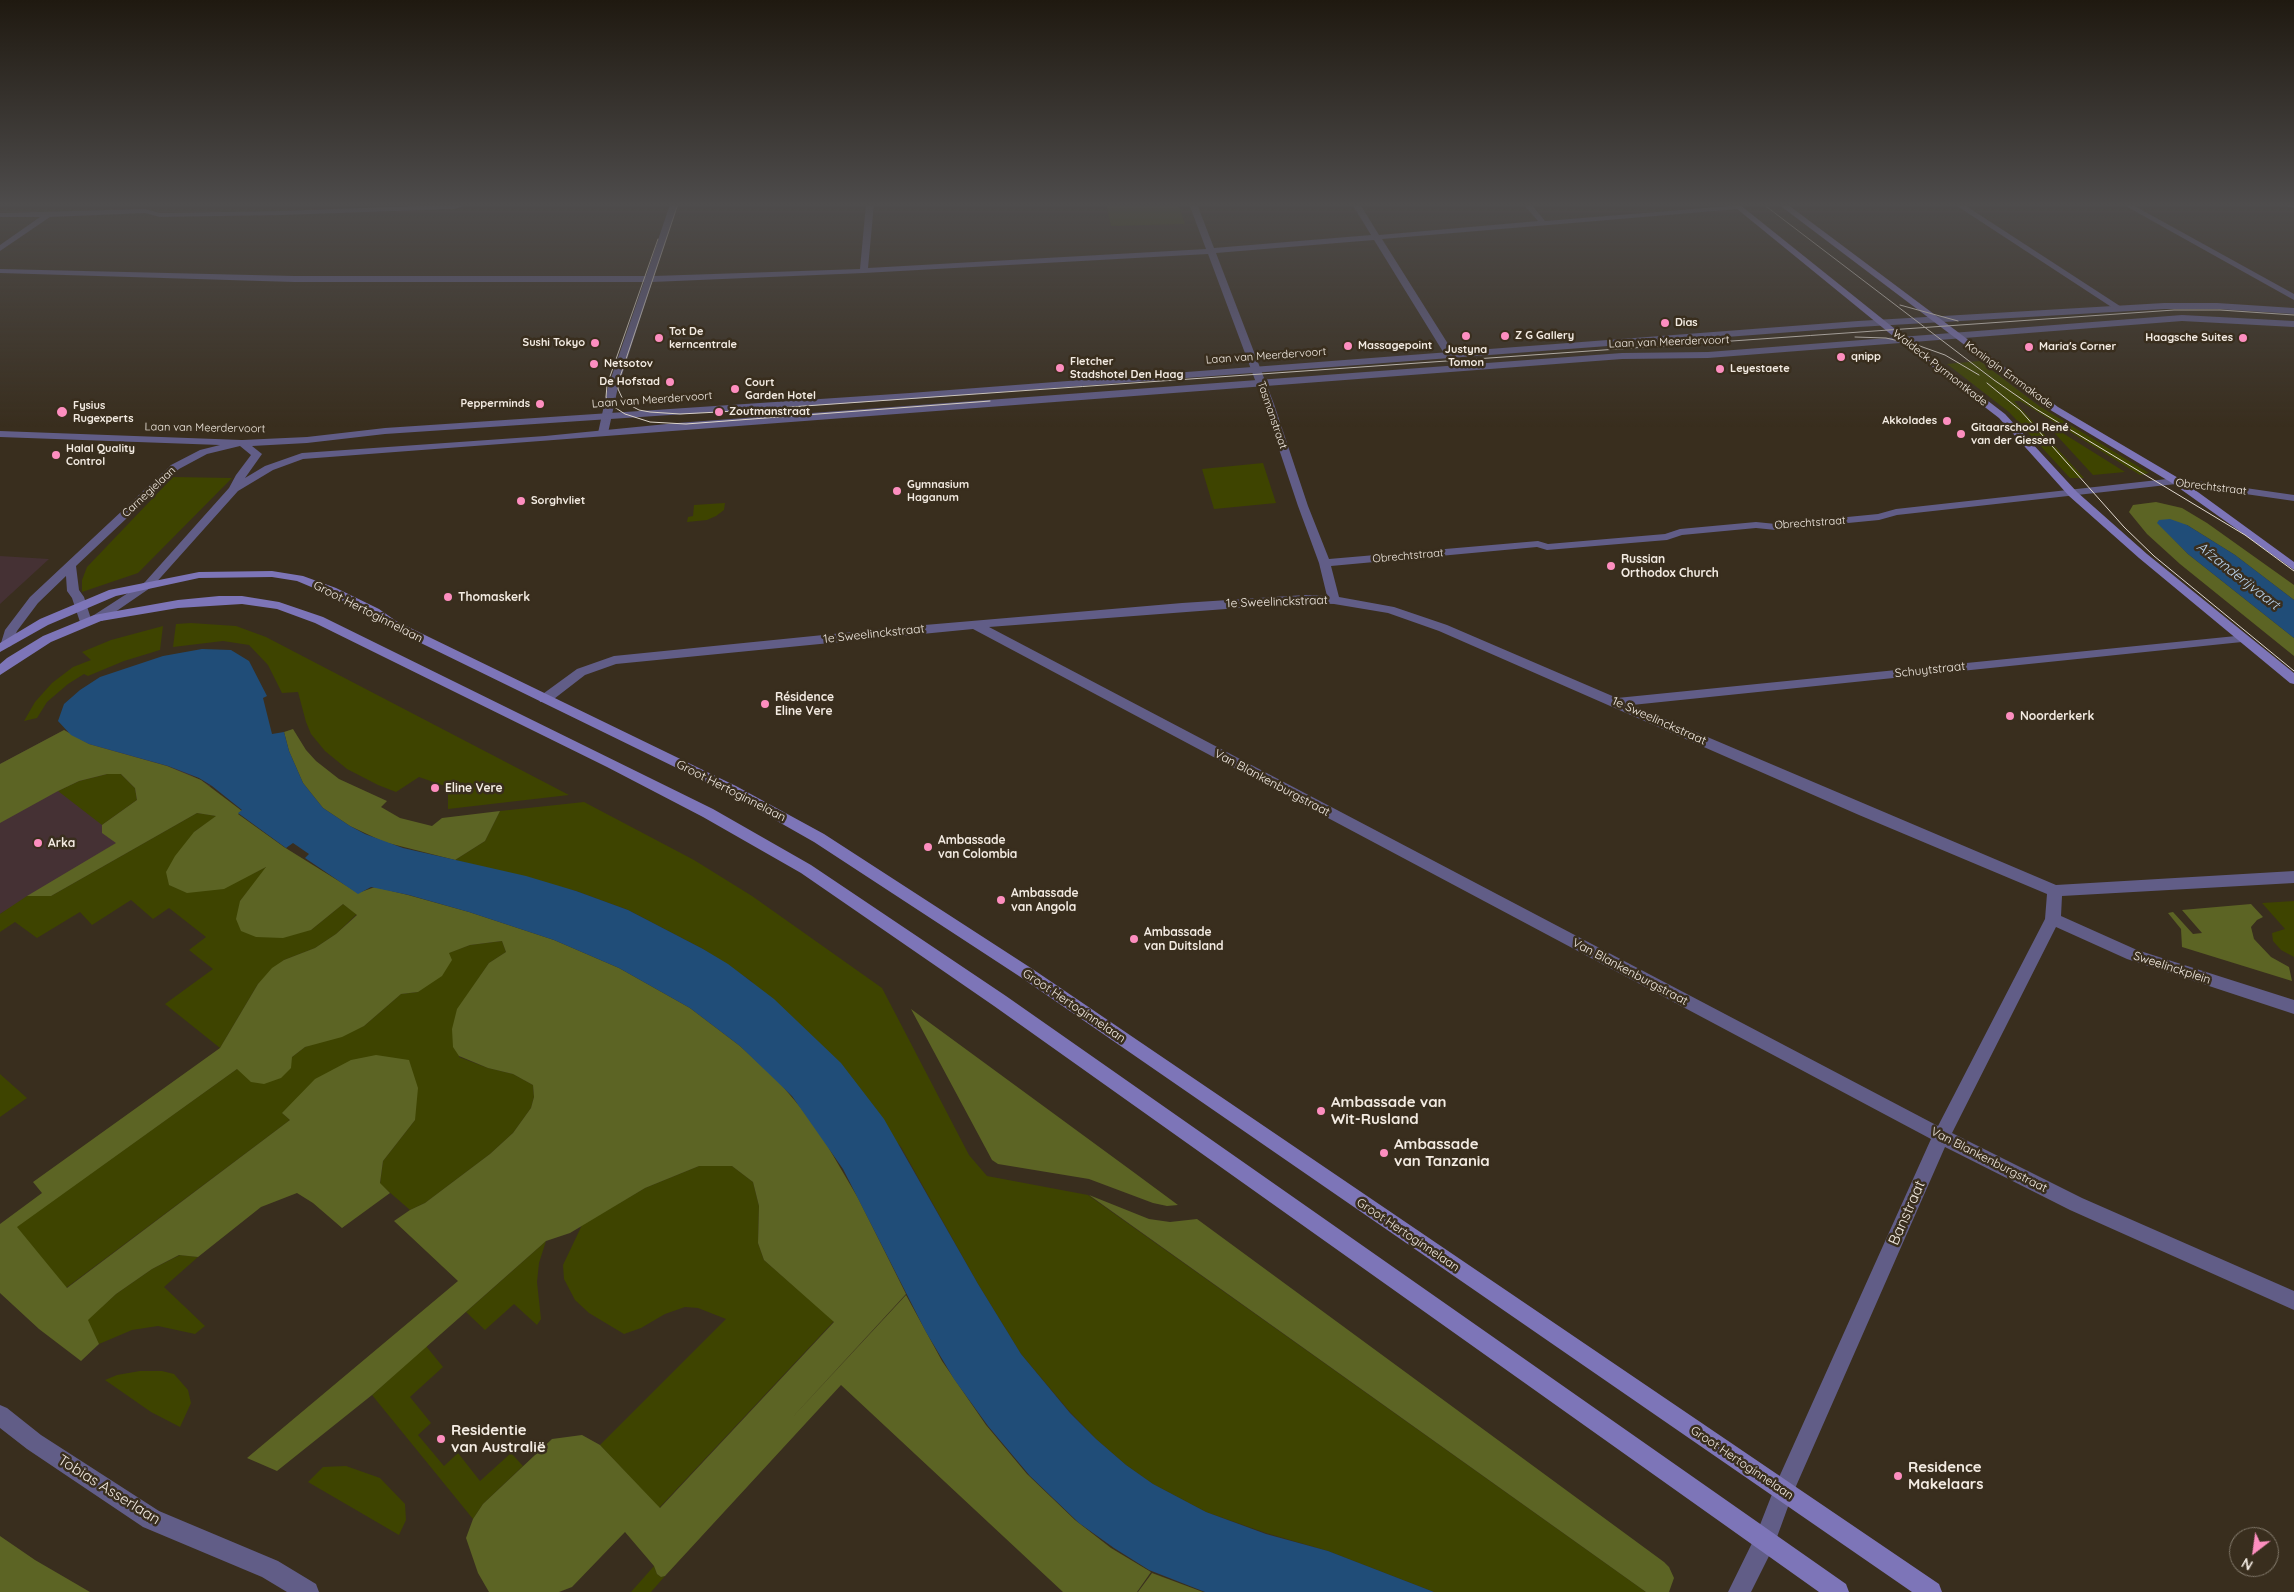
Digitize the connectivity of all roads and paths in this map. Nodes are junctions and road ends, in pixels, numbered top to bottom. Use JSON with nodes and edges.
{"nodes":[{"id":1,"x":268,"y":278,"type":"edge"},
{"id":2,"x":667,"y":278,"type":"edge"},
{"id":3,"x":1221,"y":278,"type":"edge"},
{"id":4,"x":1401,"y":278,"type":"edge"},
{"id":5,"x":1827,"y":278,"type":"edge"},
{"id":6,"x":1880,"y":278,"type":"edge"},
{"id":7,"x":2074,"y":278,"type":"edge"},
{"id":8,"x":2260,"y":278,"type":"edge"},
{"id":9,"x":648,"y":279,"type":"junction"},
{"id":10,"x":2294,"y":297,"type":"edge"},
{"id":11,"x":2120,"y":308,"type":"junction"},
{"id":12,"x":2294,"y":311,"type":"edge"},
{"id":13,"x":1934,"y":319,"type":"junction"},
{"id":14,"x":1882,"y":323,"type":"junction"},
{"id":15,"x":2294,"y":324,"type":"edge"},
{"id":16,"x":1954,"y":335,"type":"junction"},
{"id":17,"x":1902,"y":339,"type":"junction"},
{"id":18,"x":1450,"y":354,"type":"junction"},
{"id":19,"x":1256,"y":369,"type":"junction"},
{"id":20,"x":1260,"y":382,"type":"junction"},
{"id":21,"x":605,"y":416,"type":"junction"},
{"id":22,"x":603,"y":433,"type":"junction"},
{"id":23,"x":0,"y":434,"type":"edge"},
{"id":24,"x":242,"y":443,"type":"junction"},
{"id":25,"x":2176,"y":480,"type":"junction"},
{"id":26,"x":234,"y":489,"type":"junction"},
{"id":27,"x":2073,"y":494,"type":"junction"},
{"id":28,"x":2294,"y":498,"type":"edge"},
{"id":29,"x":1325,"y":563,"type":"junction"},
{"id":30,"x":71,"y":567,"type":"junction"},
{"id":31,"x":2294,"y":567,"type":"edge"},
{"id":32,"x":149,"y":584,"type":"junction"},
{"id":33,"x":1334,"y":600,"type":"junction"},
{"id":34,"x":81,"y":605,"type":"junction"},
{"id":35,"x":92,"y":620,"type":"junction"},
{"id":36,"x":974,"y":625,"type":"junction"},
{"id":37,"x":2242,"y":638,"type":"junction"},
{"id":38,"x":4,"y":646,"type":"edge"},
{"id":39,"x":0,"y":671,"type":"edge"},
{"id":40,"x":2294,"y":680,"type":"edge"},
{"id":41,"x":545,"y":699,"type":"junction"},
{"id":42,"x":1617,"y":702,"type":"junction"},
{"id":43,"x":2294,"y":877,"type":"edge"},
{"id":44,"x":2055,"y":892,"type":"junction"},
{"id":45,"x":2053,"y":919,"type":"junction"},
{"id":46,"x":2294,"y":1007,"type":"edge"},
{"id":47,"x":1941,"y":1136,"type":"junction"},
{"id":48,"x":2294,"y":1301,"type":"edge"},
{"id":49,"x":0,"y":1414,"type":"edge"},
{"id":50,"x":1783,"y":1491,"type":"junction"},
{"id":51,"x":1765,"y":1540,"type":"junction"},
{"id":52,"x":308,"y":1592,"type":"edge"},
{"id":53,"x":1739,"y":1592,"type":"edge"},
{"id":54,"x":1838,"y":1592,"type":"edge"},
{"id":55,"x":1931,"y":1592,"type":"edge"}],
"edges":[{"from":1,"to":9,"type":"street"},
{"from":2,"to":9,"type":"street"},
{"from":3,"to":19,"type":"street","name":"Tasmanstraat"},
{"from":4,"to":18,"type":"street"},
{"from":5,"to":14,"type":"main road","name":"Waldeck Pyrmontkade"},
{"from":6,"to":13,"type":"main road","name":"Koningin Emmakade"},
{"from":7,"to":11,"type":"street"},
{"from":8,"to":10,"type":"street"},
{"from":9,"to":21,"type":"street"},
{"from":11,"to":12,"type":"street","name":"Laan van Meerdervoort"},
{"from":11,"to":13,"type":"street","name":"Laan van Meerdervoort"},
{"from":13,"to":14,"type":"street","name":"Laan van Meerdervoort"},
{"from":13,"to":16,"type":"main road","name":"Koningin Emmakade"},
{"from":14,"to":17,"type":"main road","name":"Waldeck Pyrmontkade"},
{"from":14,"to":18,"type":"street","name":"Laan van Meerdervoort"},
{"from":15,"to":16,"type":"street","name":"Laan van Meerdervoort"},
{"from":16,"to":17,"type":"street","name":"Laan van Meerdervoort"},
{"from":16,"to":25,"type":"main road","name":"Koningin Emmakade"},
{"from":17,"to":20,"type":"street","name":"Laan van Meerdervoort"},
{"from":17,"to":27,"type":"main road","name":"Waldeck Pyrmontkade"},
{"from":18,"to":19,"type":"street","name":"Laan van Meerdervoort"},
{"from":19,"to":20,"type":"street","name":"Tasmanstraat"},
{"from":19,"to":21,"type":"street","name":"Laan van Meerdervoort"},
{"from":20,"to":22,"type":"street","name":"Laan van Meerdervoort"},
{"from":20,"to":29,"type":"street","name":"Tasmanstraat"},
{"from":21,"to":22,"type":"street"},
{"from":21,"to":24,"type":"street","name":"Laan van Meerdervoort"},
{"from":22,"to":26,"type":"street","name":"Laan van Meerdervoort"},
{"from":23,"to":24,"type":"street","name":"Laan van Meerdervoort"},
{"from":24,"to":26,"type":"street"},
{"from":24,"to":30,"type":"street","name":"Carnegielaan"},
{"from":25,"to":27,"type":"street","name":"Obrechtstraat"},
{"from":25,"to":28,"type":"street","name":"Obrechtstraat"},
{"from":25,"to":31,"type":"main road","name":"Koningin Emmakade"},
{"from":26,"to":32,"type":"street"},
{"from":27,"to":29,"type":"street","name":"Obrechtstraat"},
{"from":27,"to":37,"type":"main road","name":"Waldeck Pyrmontkade"},
{"from":29,"to":33,"type":"street","name":"Tasmanstraat"},
{"from":30,"to":34,"type":"street"},
{"from":30,"to":38,"type":"street","name":"Carnegielaan"},
{"from":32,"to":34,"type":"main road","name":"Carnegielaan"},
{"from":32,"to":35,"type":"street"},
{"from":32,"to":41,"type":"main road","name":"Groot Hertoginnelaan"},
{"from":33,"to":36,"type":"street","name":"1e Sweelinckstraat"},
{"from":33,"to":42,"type":"street","name":"1e Sweelinckstraat"},
{"from":34,"to":35,"type":"street"},
{"from":34,"to":38,"type":"main road","name":"Carnegielaan"},
{"from":35,"to":39,"type":"main road"},
{"from":35,"to":51,"type":"main road"},
{"from":36,"to":41,"type":"street","name":"1e Sweelinckstraat"},
{"from":36,"to":47,"type":"street","name":"Van Blankenburgstraat"},
{"from":37,"to":40,"type":"main road","name":"Waldeck Pyrmontkade"},
{"from":37,"to":42,"type":"street","name":"Schuytstraat"},
{"from":41,"to":50,"type":"main road","name":"Groot Hertoginnelaan"},
{"from":42,"to":44,"type":"street","name":"1e Sweelinckstraat"},
{"from":43,"to":44,"type":"street"},
{"from":44,"to":45,"type":"street","name":"Banstraat"},
{"from":45,"to":46,"type":"street","name":"Sweelinckplein"},
{"from":45,"to":47,"type":"street","name":"Banstraat"},
{"from":47,"to":48,"type":"street","name":"Van Blankenburgstraat"},
{"from":47,"to":50,"type":"street","name":"Banstraat"},
{"from":49,"to":52,"type":"street","name":"Tobias Asserlaan"},
{"from":50,"to":51,"type":"street","name":"Banstraat"},
{"from":50,"to":55,"type":"main road","name":"Groot Hertoginnelaan"},
{"from":51,"to":53,"type":"street","name":"Banstraat"},
{"from":51,"to":54,"type":"main road"}]}
